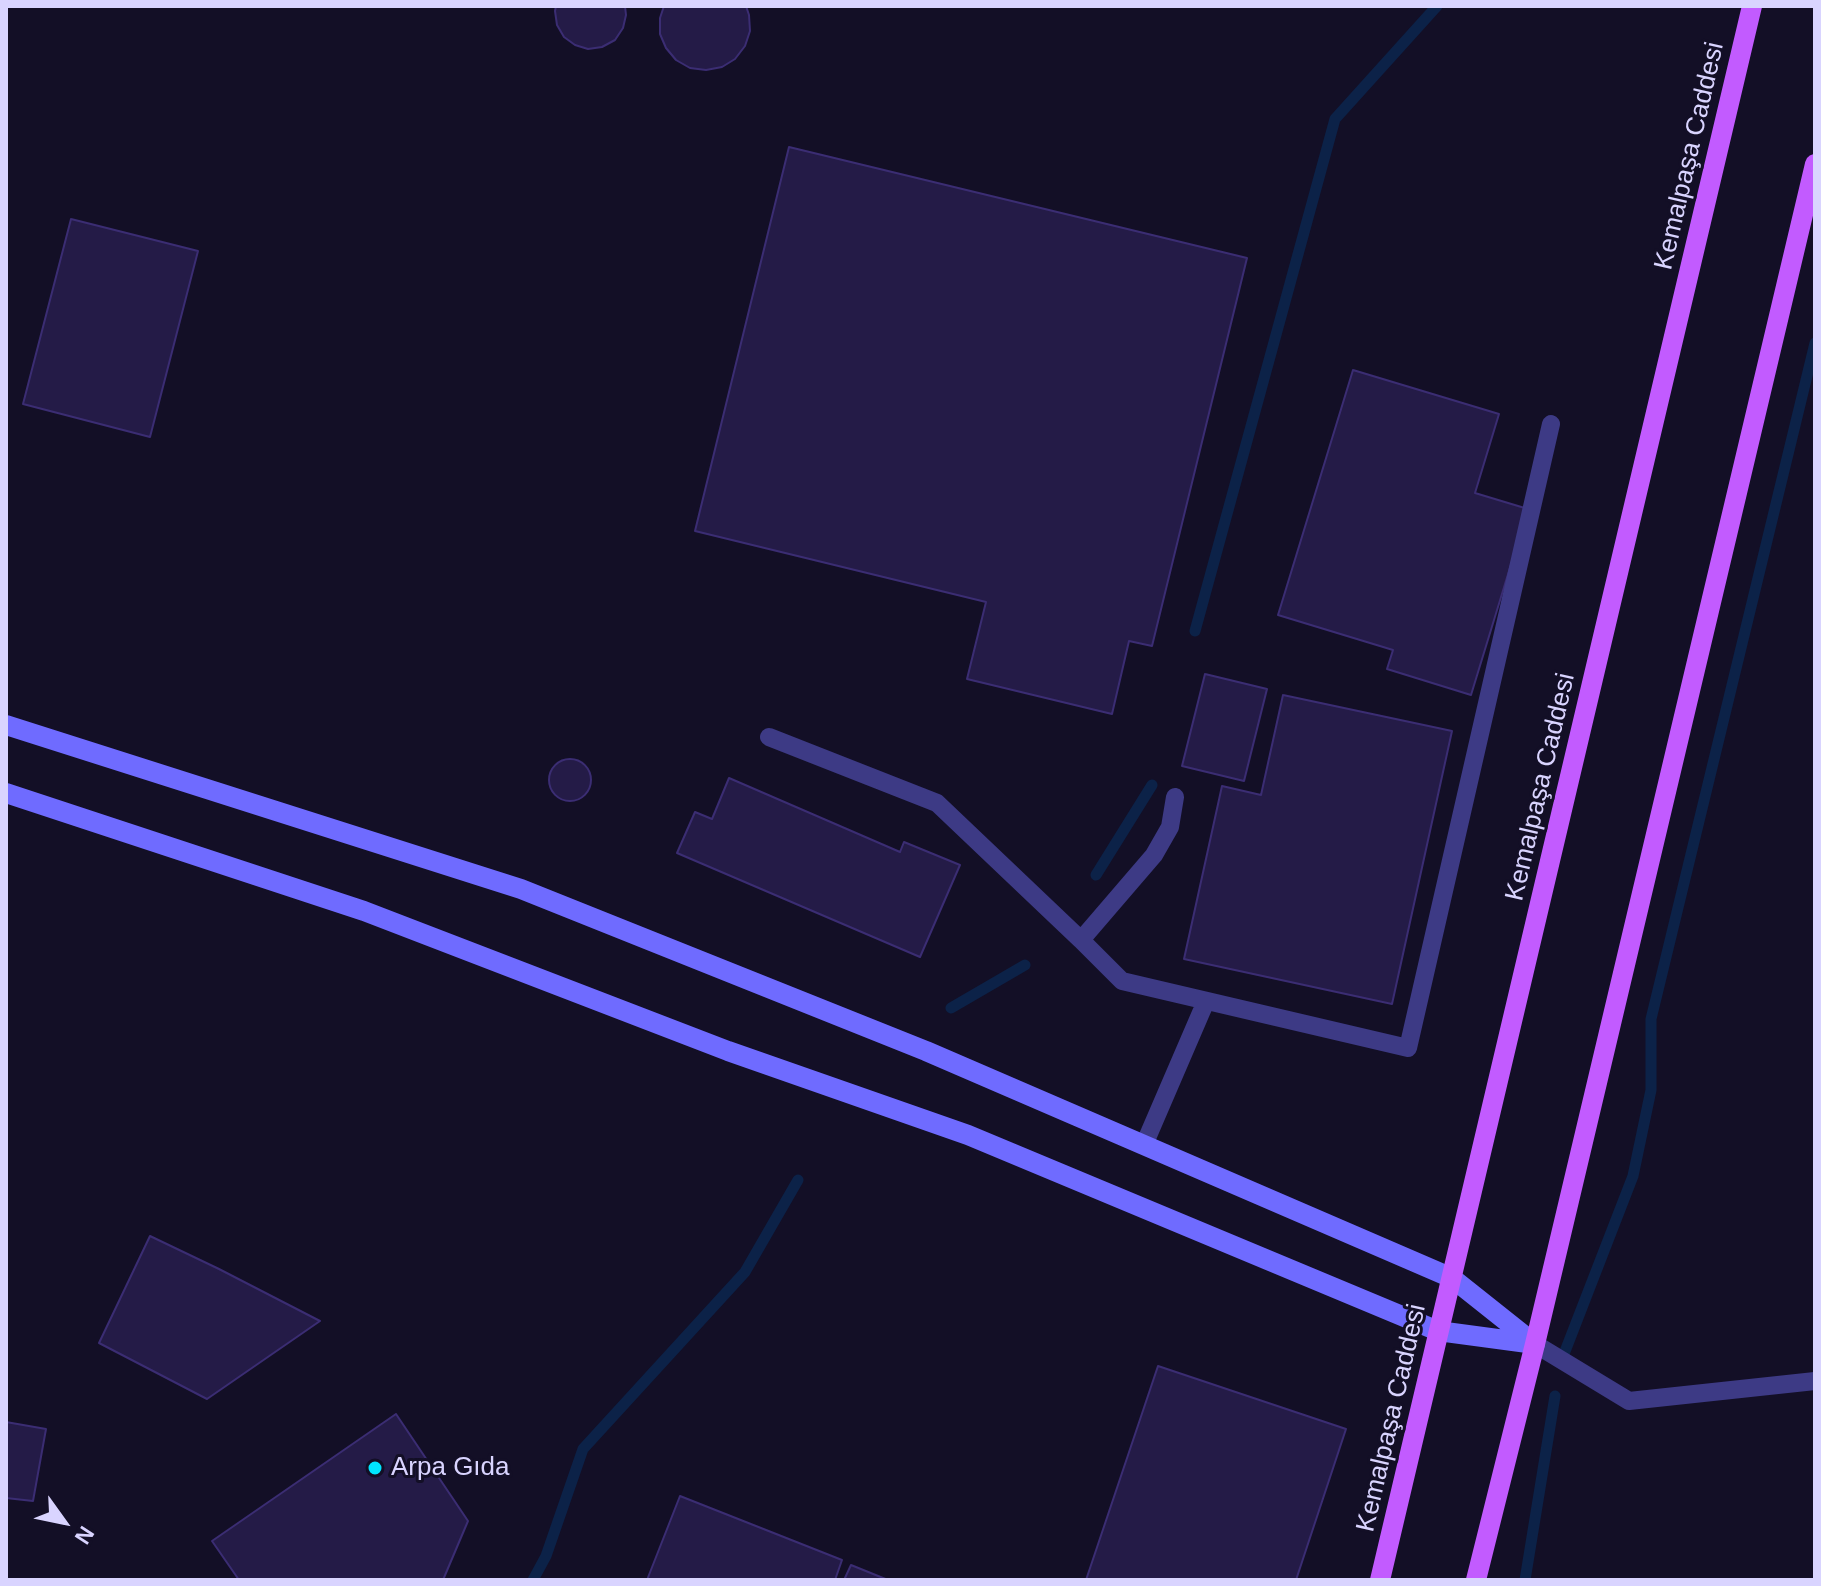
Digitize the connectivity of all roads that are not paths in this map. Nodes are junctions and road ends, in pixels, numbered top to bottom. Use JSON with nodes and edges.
{"nodes":[{"id":1,"x":1752,"y":6,"type":"edge"},
{"id":2,"x":1815,"y":164,"type":"edge"},
{"id":3,"x":1551,"y":424,"type":"dead end"},
{"id":4,"x":6,"y":725,"type":"edge"},
{"id":5,"x":769,"y":737,"type":"dead end"},
{"id":6,"x":6,"y":793,"type":"edge"},
{"id":7,"x":1175,"y":797,"type":"dead end"},
{"id":8,"x":1081,"y":940,"type":"junction"},
{"id":9,"x":1206,"y":1001,"type":"junction"},
{"id":10,"x":1144,"y":1145,"type":"junction"},
{"id":11,"x":1452,"y":1278,"type":"junction"},
{"id":12,"x":1438,"y":1331,"type":"junction"},
{"id":13,"x":1535,"y":1344,"type":"junction"},
{"id":14,"x":1815,"y":1381,"type":"edge"},
{"id":15,"x":1380,"y":1580,"type":"edge"},
{"id":16,"x":1476,"y":1580,"type":"edge"}],
"edges":[{"from":1,"to":11,"type":"main road","name":"Kemalpaşa Caddesi"},
{"from":2,"to":13,"type":"main road"},
{"from":3,"to":9,"type":"lane"},
{"from":4,"to":10,"type":"street"},
{"from":5,"to":8,"type":"lane"},
{"from":6,"to":12,"type":"street"},
{"from":7,"to":8,"type":"lane"},
{"from":8,"to":9,"type":"lane"},
{"from":9,"to":10,"type":"lane"},
{"from":10,"to":11,"type":"street"},
{"from":11,"to":12,"type":"main road","name":"Kemalpaşa Caddesi"},
{"from":11,"to":13,"type":"street"},
{"from":12,"to":13,"type":"street"},
{"from":12,"to":15,"type":"main road","name":"Kemalpaşa Caddesi"},
{"from":13,"to":14,"type":"lane"},
{"from":13,"to":16,"type":"main road"}]}
